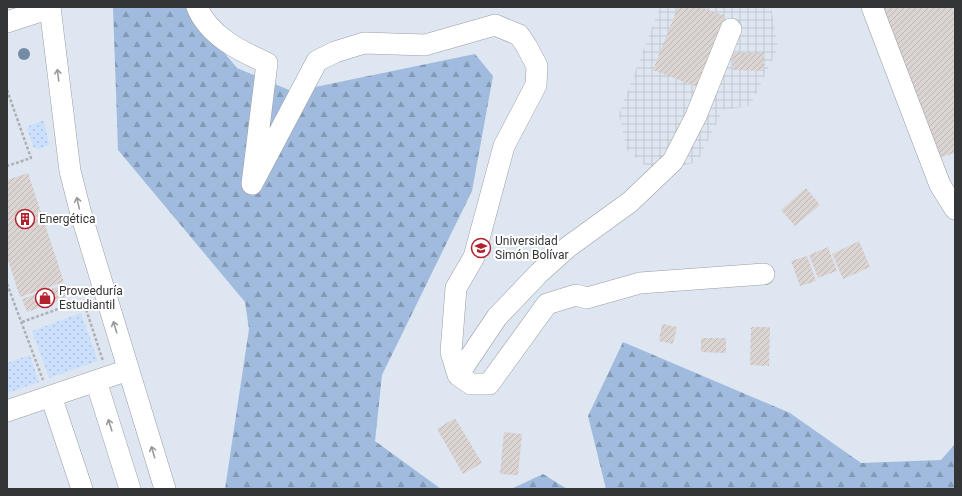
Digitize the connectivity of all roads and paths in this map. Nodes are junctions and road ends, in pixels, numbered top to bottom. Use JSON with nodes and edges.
{"nodes":[{"id":1,"x":50,"y":7,"type":"edge"},
{"id":2,"x":197,"y":7,"type":"edge"},
{"id":3,"x":872,"y":7,"type":"edge"},
{"id":4,"x":7,"y":22,"type":"edge"},
{"id":5,"x":731,"y":29,"type":"dead end"},
{"id":6,"x":7,"y":90,"type":"edge"},
{"id":7,"x":7,"y":166,"type":"edge"},
{"id":8,"x":955,"y":209,"type":"edge"},
{"id":9,"x":764,"y":274,"type":"dead end"},
{"id":10,"x":7,"y":284,"type":"edge"},
{"id":11,"x":22,"y":322,"type":"junction"},
{"id":12,"x":128,"y":370,"type":"junction"},
{"id":13,"x":100,"y":372,"type":"junction"},
{"id":14,"x":458,"y":375,"type":"junction"},
{"id":15,"x":48,"y":390,"type":"junction"},
{"id":16,"x":7,"y":411,"type":"edge"},
{"id":17,"x":82,"y":489,"type":"edge"},
{"id":18,"x":130,"y":489,"type":"edge"},
{"id":19,"x":165,"y":489,"type":"edge"}],
"edges":[{"from":1,"to":4,"type":"lane"},
{"from":12,"to":1,"type":"lane","one_way":true},
{"from":2,"to":14,"type":"lane"},
{"from":3,"to":8,"type":"lane"},
{"from":5,"to":14,"type":"lane"},
{"from":6,"to":7,"type":"path"},
{"from":9,"to":14,"type":"lane"},
{"from":10,"to":11,"type":"path"},
{"from":11,"to":13,"type":"path"},
{"from":11,"to":15,"type":"path"},
{"from":12,"to":13,"type":"lane"},
{"from":19,"to":12,"type":"lane","one_way":true},
{"from":13,"to":15,"type":"lane"},
{"from":18,"to":13,"type":"lane","one_way":true},
{"from":15,"to":16,"type":"lane"},
{"from":15,"to":17,"type":"lane"}]}
